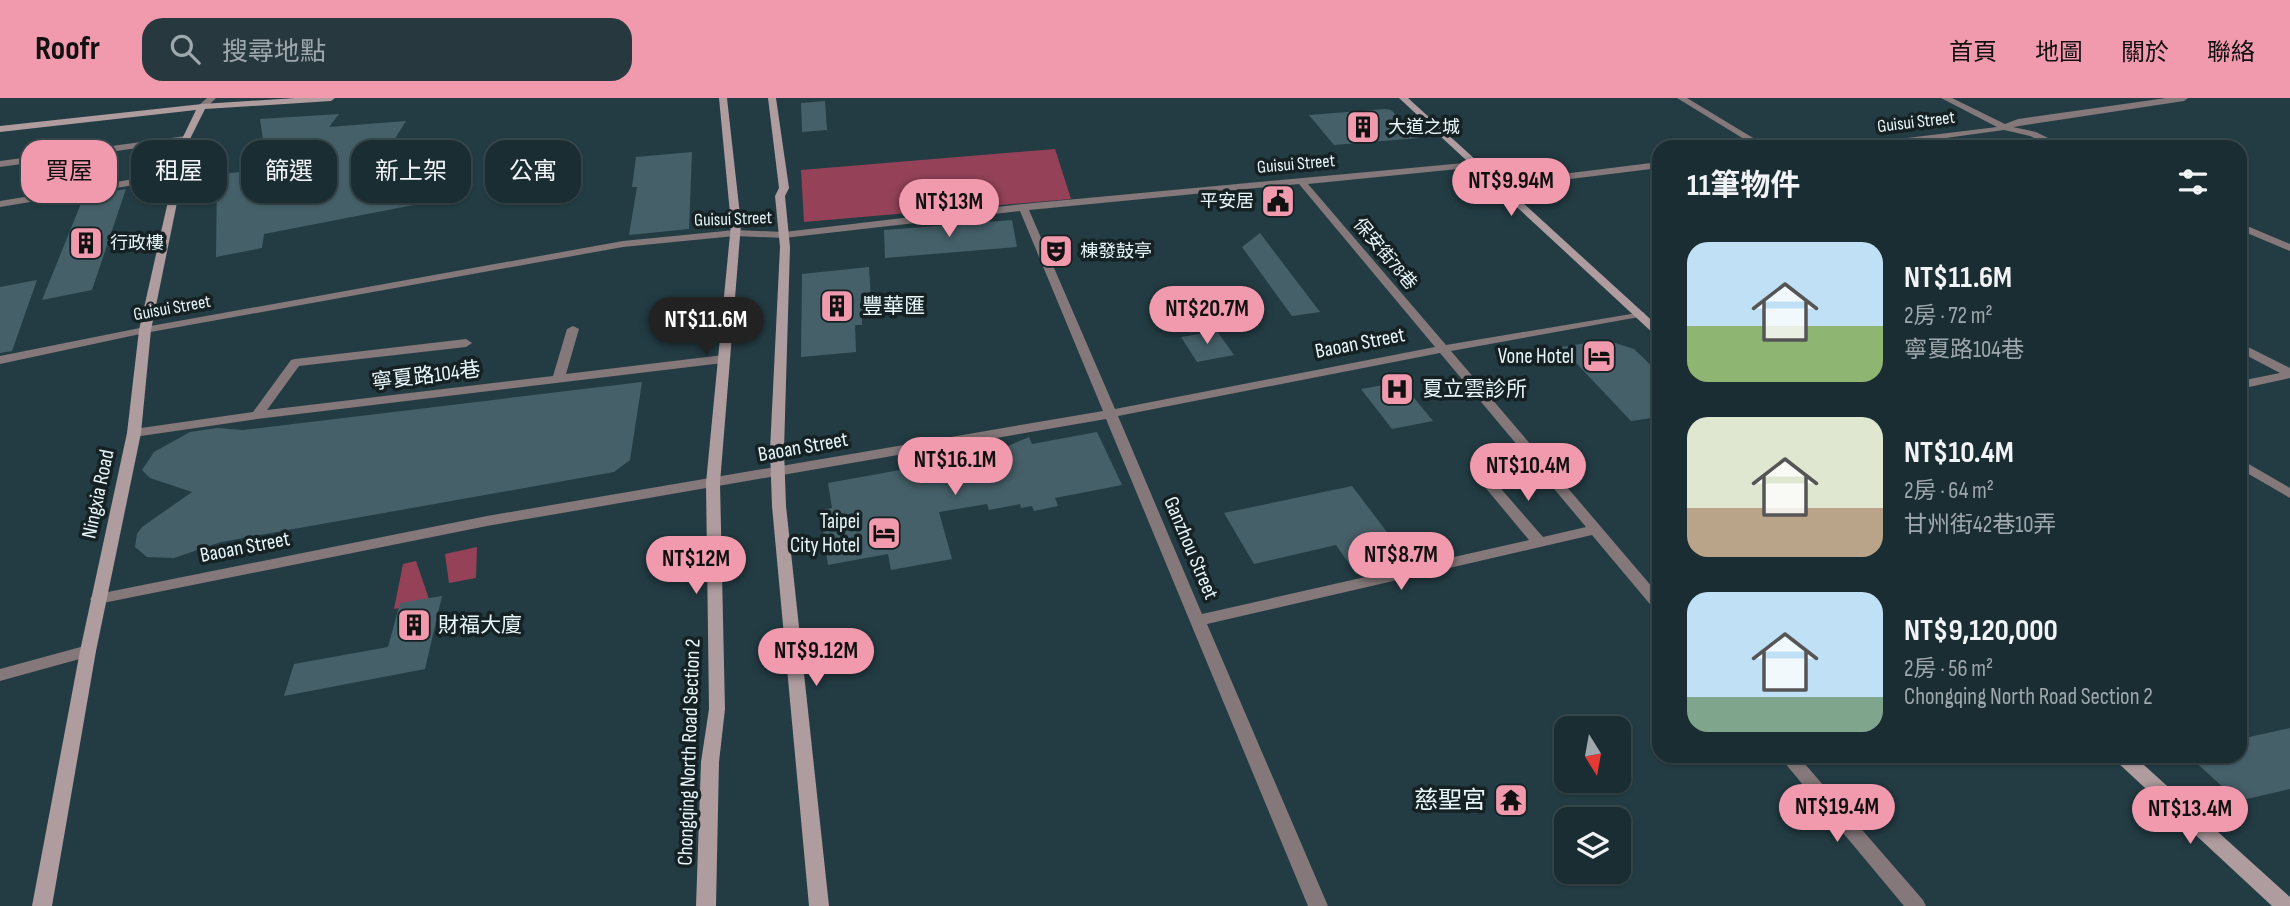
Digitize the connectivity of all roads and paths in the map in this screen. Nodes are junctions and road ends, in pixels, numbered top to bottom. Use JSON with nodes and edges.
{"nodes":[{"id":1,"x":212,"y":98,"type":"edge"},
{"id":2,"x":331,"y":98,"type":"edge"},
{"id":3,"x":723,"y":98,"type":"edge"},
{"id":4,"x":772,"y":98,"type":"edge"},
{"id":5,"x":1403,"y":98,"type":"edge"},
{"id":6,"x":1681,"y":98,"type":"edge"},
{"id":7,"x":1945,"y":98,"type":"edge"},
{"id":8,"x":2185,"y":98,"type":"edge"},
{"id":9,"x":202,"y":107,"type":"junction"},
{"id":10,"x":2007,"y":128,"type":"junction"},
{"id":11,"x":0,"y":129,"type":"edge"},
{"id":12,"x":186,"y":139,"type":"joint"},
{"id":13,"x":1751,"y":140,"type":"edge"},
{"id":14,"x":1923,"y":140,"type":"edge"},
{"id":15,"x":2046,"y":140,"type":"edge"},
{"id":16,"x":0,"y":164,"type":"edge"},
{"id":17,"x":1475,"y":165,"type":"junction"},
{"id":18,"x":1652,"y":166,"type":"edge"},
{"id":19,"x":1301,"y":181,"type":"junction"},
{"id":20,"x":131,"y":182,"type":"edge"},
{"id":21,"x":1498,"y":185,"type":"junction"},
{"id":22,"x":174,"y":203,"type":"edge"},
{"id":23,"x":0,"y":204,"type":"edge"},
{"id":24,"x":1023,"y":207,"type":"junction"},
{"id":25,"x":2247,"y":229,"type":"edge"},
{"id":26,"x":735,"y":233,"type":"junction"},
{"id":27,"x":784,"y":234,"type":"junction"},
{"id":28,"x":2290,"y":248,"type":"edge"},
{"id":29,"x":1639,"y":314,"type":"junction"},
{"id":30,"x":1652,"y":326,"type":"edge"},
{"id":31,"x":573,"y":329,"type":"dead end"},
{"id":32,"x":145,"y":330,"type":"junction"},
{"id":33,"x":466,"y":343,"type":"dead end"},
{"id":34,"x":1442,"y":349,"type":"junction"},
{"id":35,"x":2247,"y":351,"type":"edge"},
{"id":36,"x":723,"y":359,"type":"junction"},
{"id":37,"x":0,"y":360,"type":"edge"},
{"id":38,"x":2290,"y":373,"type":"edge"},
{"id":39,"x":558,"y":380,"type":"junction"},
{"id":40,"x":2247,"y":383,"type":"edge"},
{"id":41,"x":1111,"y":414,"type":"junction"},
{"id":42,"x":257,"y":415,"type":"junction"},
{"id":43,"x":134,"y":433,"type":"junction"},
{"id":44,"x":2247,"y":467,"type":"edge"},
{"id":45,"x":778,"y":472,"type":"junction"},
{"id":46,"x":712,"y":483,"type":"junction"},
{"id":47,"x":1491,"y":486,"type":"dead end"},
{"id":48,"x":2290,"y":494,"type":"edge"},
{"id":49,"x":1595,"y":530,"type":"junction"},
{"id":50,"x":1539,"y":542,"type":"junction"},
{"id":51,"x":1652,"y":597,"type":"edge"},
{"id":52,"x":98,"y":599,"type":"junction"},
{"id":53,"x":1198,"y":620,"type":"junction"},
{"id":54,"x":88,"y":651,"type":"junction"},
{"id":55,"x":0,"y":675,"type":"edge"},
{"id":56,"x":1794,"y":763,"type":"edge"},
{"id":57,"x":2130,"y":763,"type":"edge"},
{"id":58,"x":41,"y":906,"type":"edge"},
{"id":59,"x":706,"y":906,"type":"edge"},
{"id":60,"x":819,"y":906,"type":"edge"},
{"id":61,"x":1318,"y":906,"type":"edge"},
{"id":62,"x":1916,"y":906,"type":"edge"},
{"id":63,"x":2286,"y":906,"type":"edge"}],
"edges":[{"from":1,"to":9,"type":"street","name":"Ningxia Road"},
{"from":2,"to":9,"type":"main road"},
{"from":3,"to":26,"type":"main road","name":"Chongqing North Road Section 2"},
{"from":4,"to":27,"type":"main road"},
{"from":5,"to":17,"type":"main road"},
{"from":6,"to":13,"type":"street"},
{"from":7,"to":10,"type":"street"},
{"from":8,"to":10,"type":"street","name":"Guisui Street"},
{"from":9,"to":11,"type":"main road"},
{"from":9,"to":12,"type":"main road","name":"Ningxia Road"},
{"from":10,"to":14,"type":"street","name":"Guisui Street"},
{"from":10,"to":15,"type":"street"},
{"from":12,"to":16,"type":"street"},
{"from":17,"to":19,"type":"street","name":"Guisui Street"},
{"from":17,"to":21,"type":"main road"},
{"from":18,"to":21,"type":"street"},
{"from":19,"to":24,"type":"street","name":"Guisui Street"},
{"from":19,"to":34,"type":"street","name":"保安街78巷"},
{"from":20,"to":23,"type":"street"},
{"from":21,"to":29,"type":"main road"},
{"from":22,"to":32,"type":"main road","name":"Ningxia Road"},
{"from":24,"to":27,"type":"street","name":"Guisui Street"},
{"from":24,"to":41,"type":"street","name":"Ganzhou Street"},
{"from":25,"to":28,"type":"street"},
{"from":26,"to":27,"type":"street","name":"Guisui Street"},
{"from":26,"to":32,"type":"street","name":"Guisui Street"},
{"from":26,"to":36,"type":"main road","name":"Chongqing North Road Section 2"},
{"from":27,"to":45,"type":"main road"},
{"from":29,"to":30,"type":"main road"},
{"from":29,"to":34,"type":"street","name":"Baoan Street"},
{"from":31,"to":39,"type":"street"},
{"from":32,"to":37,"type":"street","name":"Guisui Street"},
{"from":32,"to":43,"type":"main road","name":"Ningxia Road"},
{"from":33,"to":42,"type":"street"},
{"from":34,"to":41,"type":"street","name":"Baoan Street"},
{"from":34,"to":49,"type":"street","name":"保安街78巷"},
{"from":35,"to":38,"type":"street"},
{"from":36,"to":39,"type":"street","name":"寧夏路104巷"},
{"from":36,"to":46,"type":"main road","name":"Chongqing North Road Section 2"},
{"from":38,"to":40,"type":"street"},
{"from":39,"to":42,"type":"street","name":"寧夏路104巷"},
{"from":41,"to":45,"type":"street","name":"Baoan Street"},
{"from":41,"to":53,"type":"street","name":"Ganzhou Street"},
{"from":42,"to":43,"type":"street","name":"寧夏路104巷"},
{"from":43,"to":52,"type":"main road","name":"Ningxia Road"},
{"from":44,"to":48,"type":"street"},
{"from":45,"to":46,"type":"street","name":"Baoan Street"},
{"from":45,"to":60,"type":"main road"},
{"from":46,"to":52,"type":"street","name":"Baoan Street"},
{"from":46,"to":59,"type":"main road","name":"Chongqing North Road Section 2"},
{"from":47,"to":50,"type":"street"},
{"from":49,"to":50,"type":"street"},
{"from":49,"to":51,"type":"street","name":"保安街78巷"},
{"from":50,"to":53,"type":"street"},
{"from":52,"to":54,"type":"main road","name":"Ningxia Road"},
{"from":53,"to":61,"type":"street","name":"Ganzhou Street"},
{"from":54,"to":55,"type":"street"},
{"from":54,"to":58,"type":"main road","name":"Ningxia Road"},
{"from":56,"to":62,"type":"street"},
{"from":57,"to":63,"type":"main road"}]}
